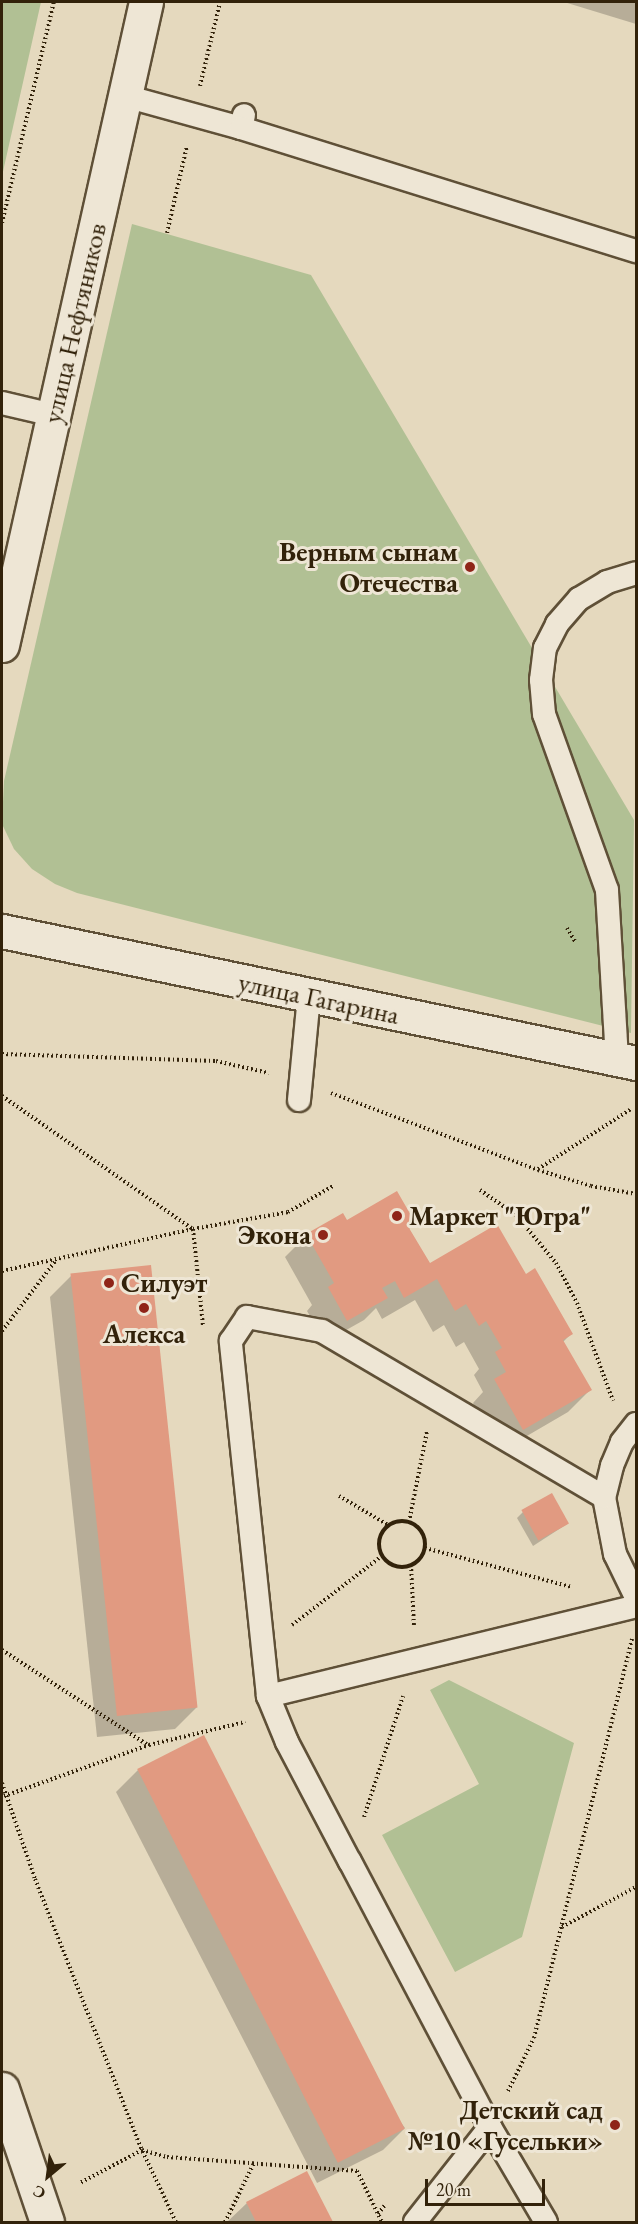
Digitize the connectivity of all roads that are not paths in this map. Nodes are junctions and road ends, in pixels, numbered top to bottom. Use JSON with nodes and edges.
{"nodes":[{"id":1,"x":146,"y":2,"type":"edge"},
{"id":2,"x":125,"y":96,"type":"junction"},
{"id":3,"x":636,"y":251,"type":"edge"},
{"id":4,"x":2,"y":403,"type":"edge"},
{"id":5,"x":53,"y":415,"type":"junction"},
{"id":6,"x":636,"y":573,"type":"edge"},
{"id":7,"x":2,"y":645,"type":"edge"},
{"id":8,"x":2,"y":931,"type":"edge"},
{"id":9,"x":309,"y":996,"type":"junction"},
{"id":10,"x":627,"y":1061,"type":"edge"},
{"id":11,"x":299,"y":1100,"type":"dead end"},
{"id":12,"x":630,"y":1431,"type":"edge"},
{"id":13,"x":604,"y":1497,"type":"junction"},
{"id":14,"x":626,"y":1553,"type":"edge"},
{"id":15,"x":636,"y":1597,"type":"edge"},
{"id":16,"x":636,"y":1606,"type":"edge"},
{"id":17,"x":268,"y":1696,"type":"junction"},
{"id":18,"x":2,"y":2089,"type":"edge"},
{"id":19,"x":490,"y":2127,"type":"junction"},
{"id":20,"x":46,"y":2223,"type":"edge"},
{"id":21,"x":415,"y":2223,"type":"edge"},
{"id":22,"x":546,"y":2223,"type":"edge"}],
"edges":[{"from":1,"to":2,"type":"main road","name":"улица Нефтяников"},
{"from":2,"to":3,"type":"lane"},
{"from":2,"to":5,"type":"main road","name":"улица Нефтяников"},
{"from":4,"to":5,"type":"lane"},
{"from":5,"to":7,"type":"main road","name":"улица Нефтяников"},
{"from":6,"to":10,"type":"lane"},
{"from":8,"to":9,"type":"main road","name":"улица Гагарина"},
{"from":9,"to":10,"type":"main road","name":"улица Гагарина"},
{"from":9,"to":11,"type":"lane"},
{"from":12,"to":13,"type":"lane"},
{"from":13,"to":14,"type":"lane"},
{"from":13,"to":17,"type":"lane"},
{"from":14,"to":15,"type":"lane"},
{"from":16,"to":17,"type":"lane"},
{"from":17,"to":19,"type":"lane"},
{"from":18,"to":20,"type":"main road"},
{"from":19,"to":21,"type":"lane"},
{"from":19,"to":22,"type":"lane"}]}
